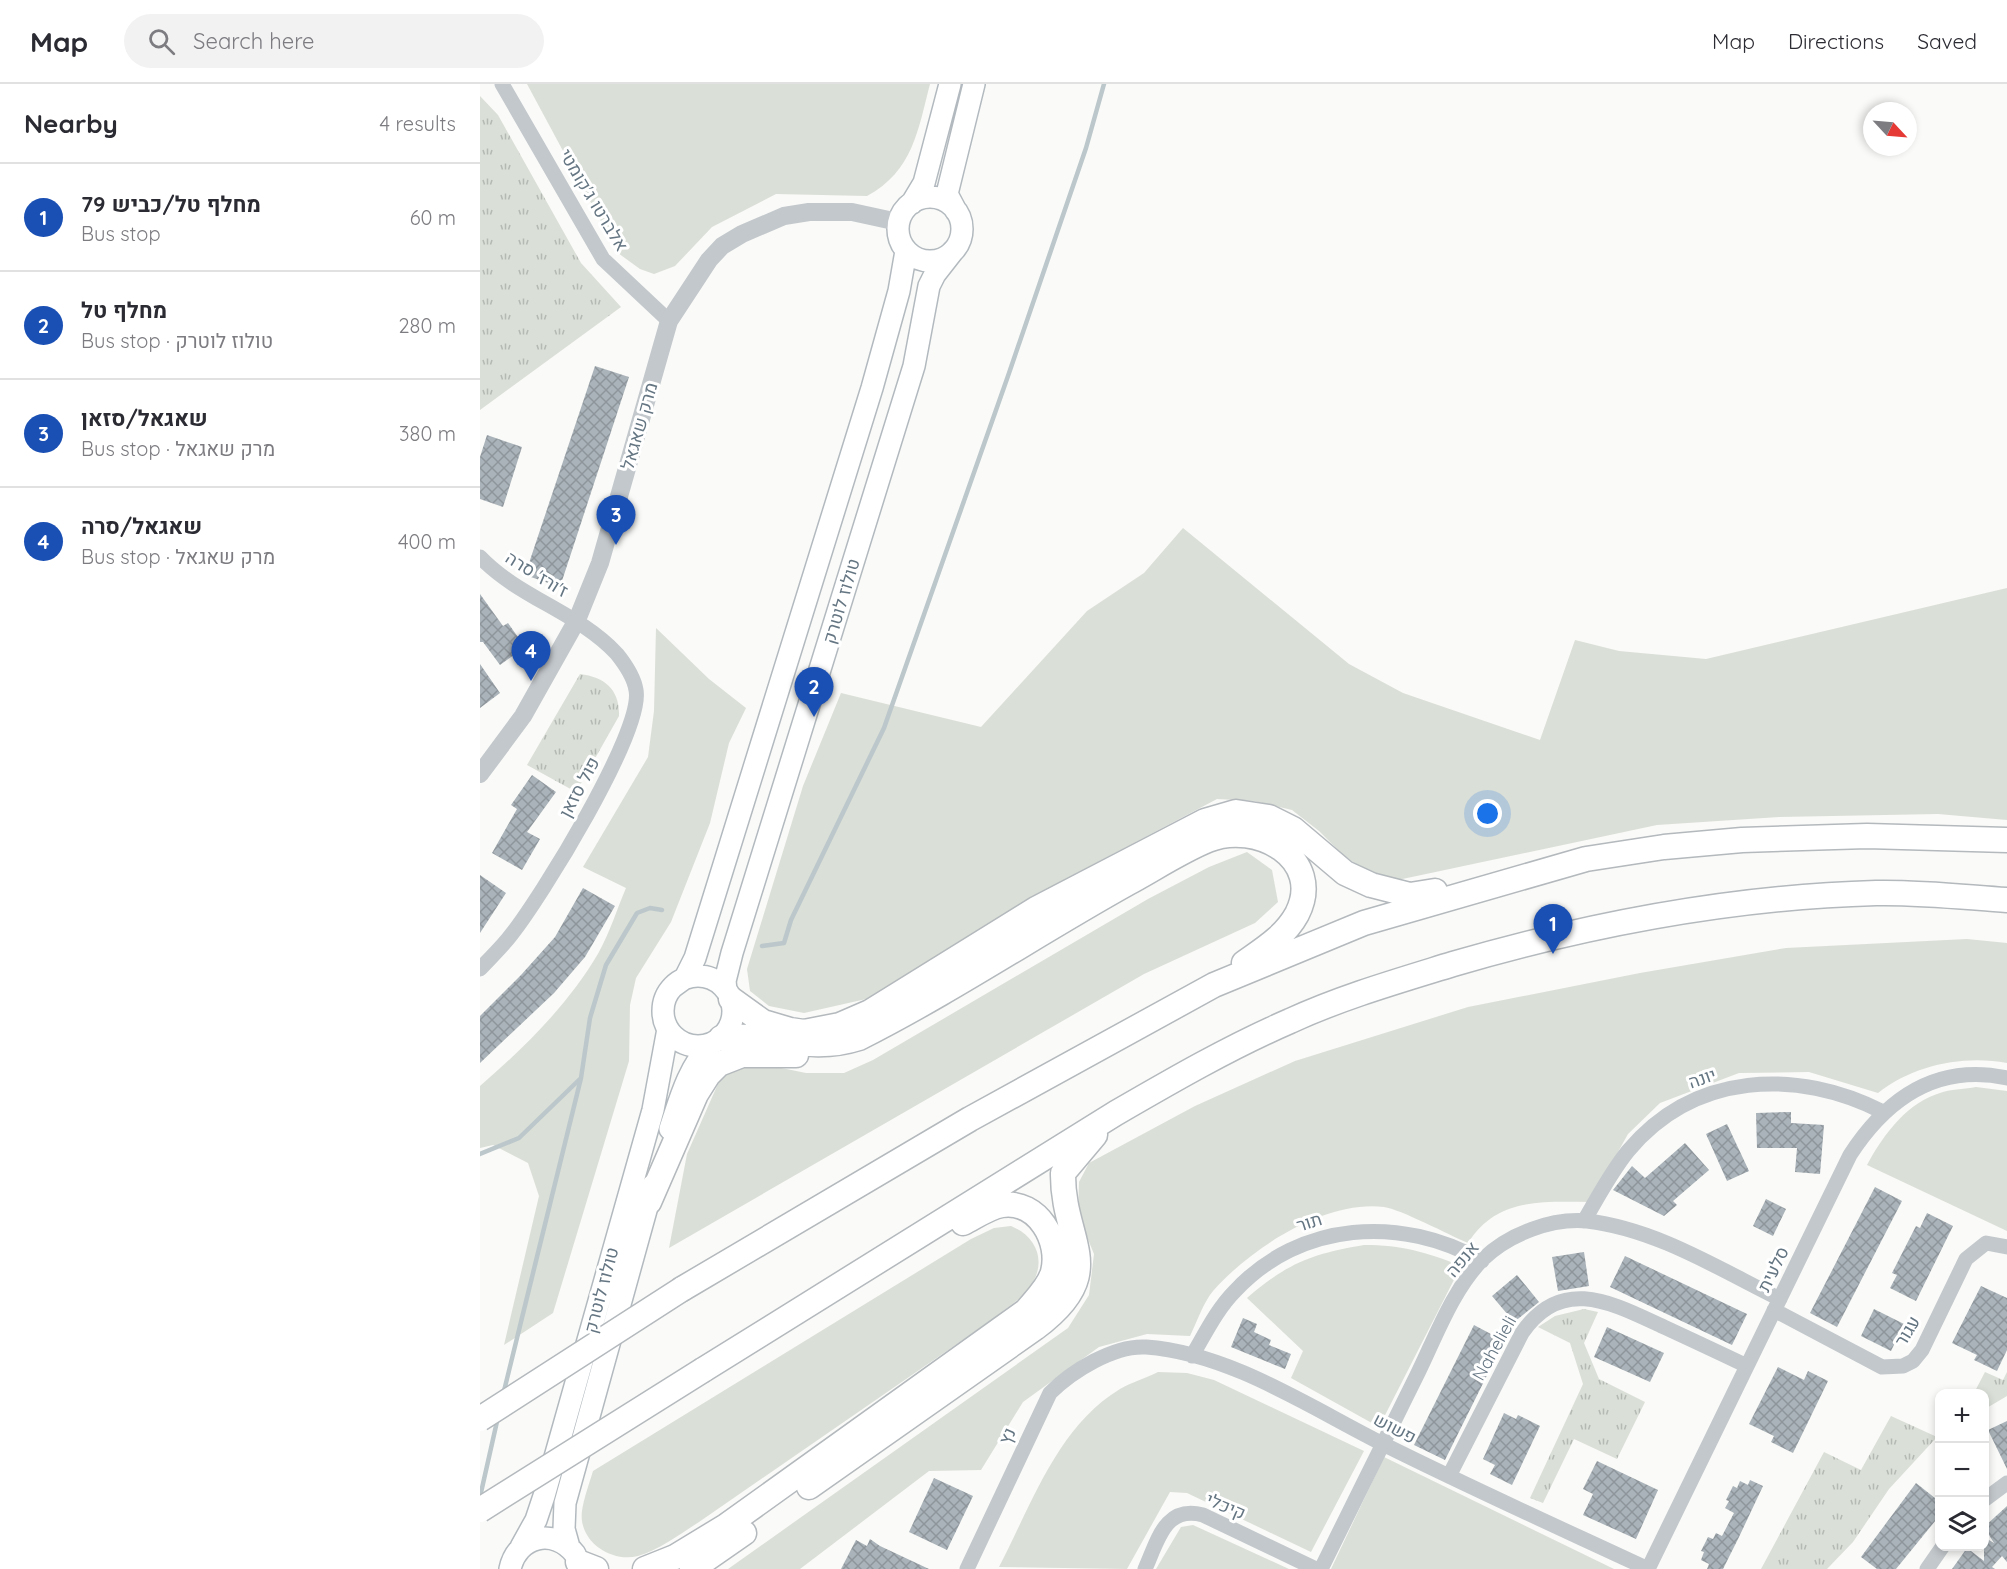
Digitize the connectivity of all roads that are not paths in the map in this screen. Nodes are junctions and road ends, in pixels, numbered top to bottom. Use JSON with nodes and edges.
{"nodes":[{"id":1,"x":502,"y":84,"type":"edge"},
{"id":2,"x":950,"y":84,"type":"edge"},
{"id":3,"x":974,"y":84,"type":"edge"},
{"id":4,"x":912,"y":203,"type":"junction"},
{"id":5,"x":959,"y":217,"type":"junction"},
{"id":6,"x":898,"y":222,"type":"junction"},
{"id":7,"x":906,"y":251,"type":"junction"},
{"id":8,"x":953,"y":251,"type":"junction"},
{"id":9,"x":669,"y":321,"type":"junction"},
{"id":10,"x":480,"y":557,"type":"edge"},
{"id":11,"x":577,"y":620,"type":"junction"},
{"id":12,"x":483,"y":762,"type":"edge"},
{"id":13,"x":2007,"y":840,"type":"edge"},
{"id":14,"x":1532,"y":874,"type":"junction"},
{"id":15,"x":2007,"y":900,"type":"edge"},
{"id":16,"x":480,"y":969,"type":"edge"},
{"id":17,"x":1214,"y":985,"type":"junction"},
{"id":18,"x":674,"y":986,"type":"junction"},
{"id":19,"x":729,"y":994,"type":"junction"},
{"id":20,"x":668,"y":1029,"type":"junction"},
{"id":21,"x":859,"y":1038,"type":"junction"},
{"id":22,"x":716,"y":1041,"type":"junction"},
{"id":23,"x":2007,"y":1078,"type":"edge"},
{"id":24,"x":1883,"y":1112,"type":"junction"},
{"id":25,"x":1116,"y":1113,"type":"junction"},
{"id":26,"x":648,"y":1202,"type":"junction"},
{"id":27,"x":1584,"y":1221,"type":"junction"},
{"id":28,"x":2007,"y":1247,"type":"edge"},
{"id":29,"x":1482,"y":1261,"type":"junction"},
{"id":30,"x":1777,"y":1304,"type":"junction"},
{"id":31,"x":802,"y":1307,"type":"junction"},
{"id":32,"x":1119,"y":1353,"type":"joint"},
{"id":33,"x":1192,"y":1356,"type":"junction"},
{"id":34,"x":1747,"y":1366,"type":"junction"},
{"id":35,"x":480,"y":1419,"type":"edge"},
{"id":36,"x":1383,"y":1444,"type":"junction"},
{"id":37,"x":1449,"y":1476,"type":"junction"},
{"id":38,"x":2007,"y":1482,"type":"edge"},
{"id":39,"x":1988,"y":1497,"type":"edge"},
{"id":40,"x":480,"y":1510,"type":"edge"},
{"id":41,"x":521,"y":1547,"type":"junction"},
{"id":42,"x":1940,"y":1551,"type":"edge"},
{"id":43,"x":581,"y":1562,"type":"edge"},
{"id":44,"x":969,"y":1568,"type":"edge"},
{"id":45,"x":510,"y":1569,"type":"edge"},
{"id":46,"x":645,"y":1569,"type":"edge"},
{"id":47,"x":692,"y":1569,"type":"edge"},
{"id":48,"x":1145,"y":1569,"type":"edge"},
{"id":49,"x":1316,"y":1569,"type":"edge"},
{"id":50,"x":1321,"y":1569,"type":"edge"},
{"id":51,"x":1648,"y":1569,"type":"edge"},
{"id":52,"x":1927,"y":1569,"type":"edge"}],
"edges":[{"from":1,"to":9,"type":"street","name":"אלברטו ג'קומטי"},
{"from":2,"to":4,"type":"main road"},
{"from":3,"to":5,"type":"main road"},
{"from":4,"to":5,"type":"main road"},
{"from":4,"to":6,"type":"main road"},
{"from":5,"to":8,"type":"main road"},
{"from":6,"to":7,"type":"main road"},
{"from":6,"to":9,"type":"street","name":"מרק שאגאל"},
{"from":7,"to":8,"type":"main road"},
{"from":7,"to":18,"type":"main road","name":"טולוז לוטרק"},
{"from":8,"to":19,"type":"main road","name":"טולוז לוטרק"},
{"from":9,"to":11,"type":"street","name":"מרק שאגאל"},
{"from":10,"to":11,"type":"street","name":"ז'ורז' סרה"},
{"from":11,"to":12,"type":"street","name":"מרק שאגאל"},
{"from":11,"to":16,"type":"street","name":"פול סזאן"},
{"from":13,"to":14,"type":"highway"},
{"from":14,"to":17,"type":"highway"},
{"from":14,"to":19,"type":"highway"},
{"from":15,"to":25,"type":"highway"},
{"from":17,"to":21,"type":"highway"},
{"from":17,"to":35,"type":"highway","bridge":true},
{"from":18,"to":19,"type":"main road"},
{"from":18,"to":20,"type":"main road"},
{"from":19,"to":22,"type":"main road"},
{"from":20,"to":22,"type":"main road"},
{"from":20,"to":41,"type":"main road","name":"טולוז לוטרק"},
{"from":21,"to":22,"type":"highway"},
{"from":21,"to":26,"type":"highway"},
{"from":22,"to":26,"type":"main road","name":"טולוז לוטרק"},
{"from":23,"to":24,"type":"street","name":"סלעית"},
{"from":24,"to":27,"type":"street","name":"יונה"},
{"from":24,"to":30,"type":"street","name":"סלעית"},
{"from":25,"to":31,"type":"highway"},
{"from":25,"to":47,"type":"highway"},
{"from":26,"to":43,"type":"main road","name":"טולוז לוטרק"},
{"from":27,"to":29,"type":"street","name":"אנפה"},
{"from":27,"to":30,"type":"street","name":"אנפה"},
{"from":28,"to":30,"type":"street","name":"עגור"},
{"from":29,"to":33,"type":"street","name":"תור"},
{"from":29,"to":36,"type":"street","name":"אנפה"},
{"from":30,"to":34,"type":"street","name":"סלעית"},
{"from":31,"to":40,"type":"highway","bridge":true},
{"from":31,"to":46,"type":"highway"},
{"from":32,"to":33,"type":"street","name":"פשוש"},
{"from":32,"to":44,"type":"street","name":"נץ"},
{"from":33,"to":36,"type":"street","name":"פשוש"},
{"from":34,"to":37,"type":"street","name":"Nahelieli"},
{"from":34,"to":51,"type":"street","name":"סלעית"},
{"from":36,"to":37,"type":"street","name":"פשוש"},
{"from":36,"to":50,"type":"street","name":"אנפה"},
{"from":37,"to":51,"type":"street","name":"פשוש"},
{"from":38,"to":39,"type":"street"},
{"from":41,"to":43,"type":"main road"},
{"from":41,"to":45,"type":"main road","name":"טולוז לוטרק"},
{"from":42,"to":52,"type":"street"},
{"from":48,"to":49,"type":"street","name":"קיכלי"}]}
